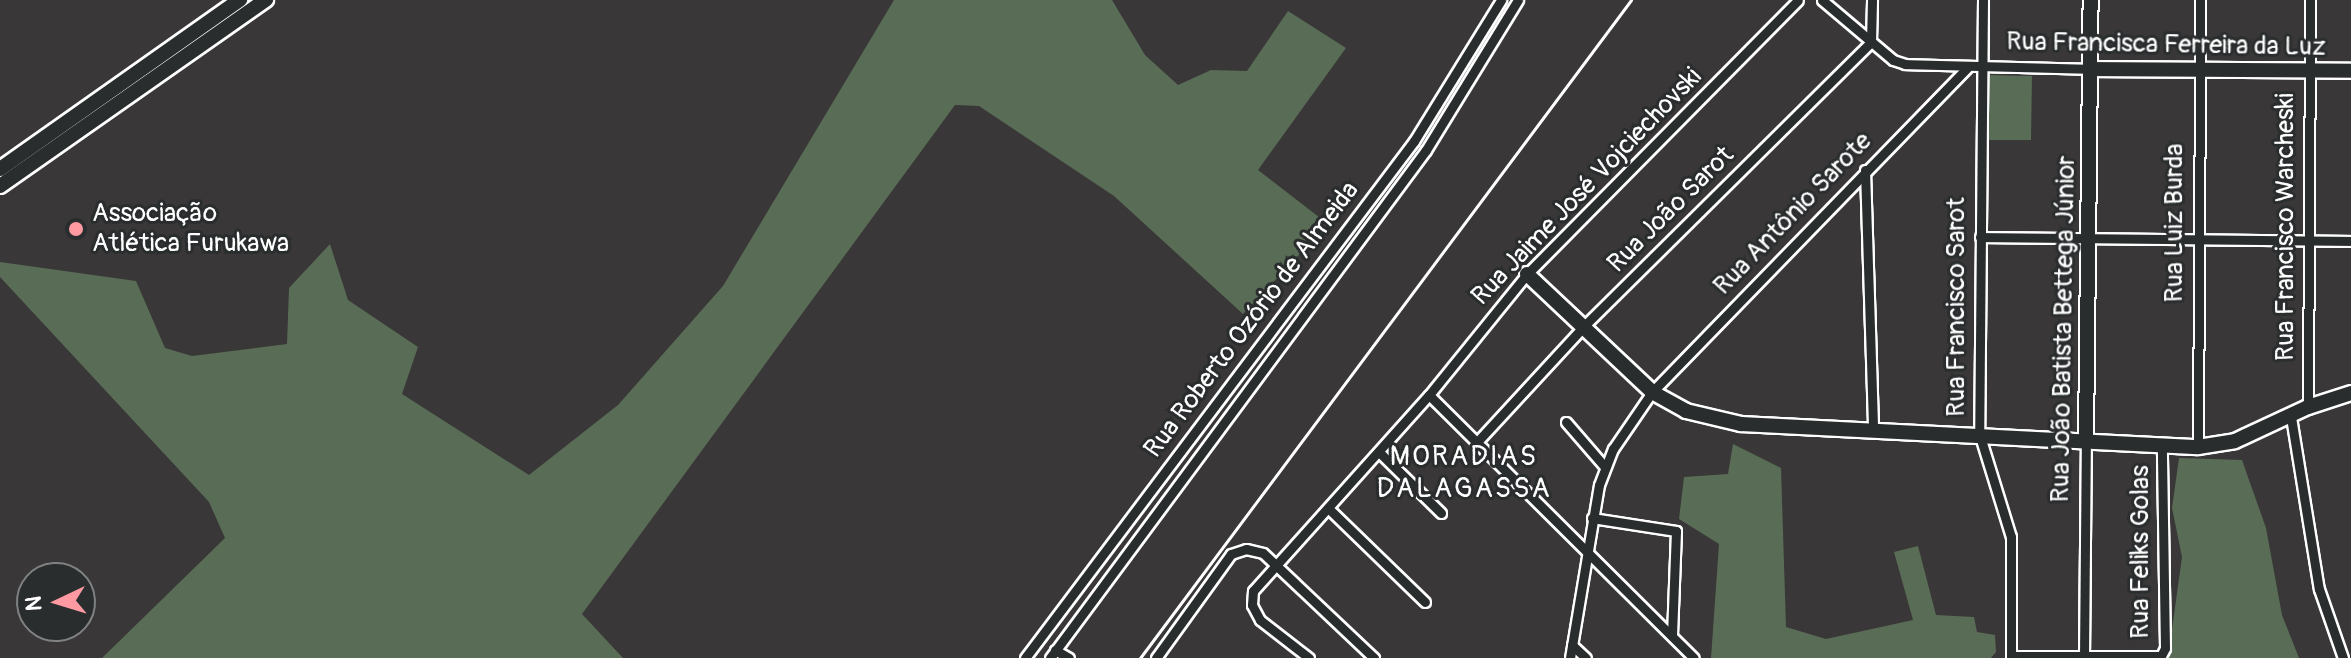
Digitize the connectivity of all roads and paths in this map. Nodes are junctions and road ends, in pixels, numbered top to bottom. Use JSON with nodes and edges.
{"nodes":[{"id":1,"x":240,"y":0,"type":"edge"},
{"id":2,"x":266,"y":0,"type":"edge"},
{"id":3,"x":1501,"y":0,"type":"edge"},
{"id":4,"x":1518,"y":0,"type":"edge"},
{"id":5,"x":1798,"y":0,"type":"edge"},
{"id":6,"x":1822,"y":0,"type":"edge"},
{"id":7,"x":1872,"y":0,"type":"edge"},
{"id":8,"x":1983,"y":0,"type":"edge"},
{"id":9,"x":2091,"y":0,"type":"edge"},
{"id":10,"x":2200,"y":0,"type":"edge"},
{"id":11,"x":2310,"y":0,"type":"edge"},
{"id":12,"x":1871,"y":42,"type":"junction"},
{"id":13,"x":1466,"y":61,"type":"junction"},
{"id":14,"x":1981,"y":67,"type":"junction"},
{"id":15,"x":1480,"y":68,"type":"junction"},
{"id":16,"x":1967,"y":68,"type":"junction"},
{"id":17,"x":2091,"y":69,"type":"junction"},
{"id":18,"x":2199,"y":71,"type":"junction"},
{"id":19,"x":2310,"y":71,"type":"junction"},
{"id":20,"x":2351,"y":71,"type":"edge"},
{"id":21,"x":1433,"y":113,"type":"junction"},
{"id":22,"x":1445,"y":121,"type":"junction"},
{"id":23,"x":1414,"y":141,"type":"junction"},
{"id":24,"x":1426,"y":150,"type":"junction"},
{"id":25,"x":0,"y":169,"type":"edge"},
{"id":26,"x":1865,"y":170,"type":"junction"},
{"id":27,"x":0,"y":186,"type":"edge"},
{"id":28,"x":1980,"y":237,"type":"junction"},
{"id":29,"x":2088,"y":238,"type":"junction"},
{"id":30,"x":2196,"y":240,"type":"junction"},
{"id":31,"x":2308,"y":240,"type":"junction"},
{"id":32,"x":2351,"y":241,"type":"edge"},
{"id":33,"x":1527,"y":274,"type":"junction"},
{"id":34,"x":1280,"y":320,"type":"junction"},
{"id":35,"x":1583,"y":327,"type":"junction"},
{"id":36,"x":1292,"y":329,"type":"junction"},
{"id":37,"x":1252,"y":357,"type":"junction"},
{"id":38,"x":1263,"y":367,"type":"junction"},
{"id":39,"x":1652,"y":392,"type":"junction"},
{"id":40,"x":2351,"y":393,"type":"edge"},
{"id":41,"x":1429,"y":395,"type":"junction"},
{"id":42,"x":2308,"y":407,"type":"junction"},
{"id":43,"x":2291,"y":417,"type":"junction"},
{"id":44,"x":1566,"y":422,"type":"dead end"},
{"id":45,"x":1873,"y":430,"type":"junction"},
{"id":46,"x":1979,"y":433,"type":"junction"},
{"id":47,"x":1477,"y":442,"type":"junction"},
{"id":48,"x":2086,"y":442,"type":"junction"},
{"id":49,"x":2162,"y":447,"type":"junction"},
{"id":50,"x":2198,"y":447,"type":"junction"},
{"id":51,"x":1379,"y":452,"type":"junction"},
{"id":52,"x":1605,"y":467,"type":"junction"},
{"id":53,"x":1328,"y":508,"type":"junction"},
{"id":54,"x":1441,"y":513,"type":"dead end"},
{"id":55,"x":1592,"y":518,"type":"junction"},
{"id":56,"x":1585,"y":551,"type":"junction"},
{"id":57,"x":1276,"y":565,"type":"junction"},
{"id":58,"x":1425,"y":602,"type":"dead end"},
{"id":59,"x":1672,"y":636,"type":"junction"},
{"id":60,"x":1572,"y":645,"type":"junction"},
{"id":61,"x":1052,"y":654,"type":"edge"},
{"id":62,"x":2011,"y":657,"type":"edge"},
{"id":63,"x":2084,"y":657,"type":"edge"},
{"id":64,"x":1025,"y":658,"type":"edge"},
{"id":65,"x":1069,"y":658,"type":"edge"},
{"id":66,"x":1156,"y":658,"type":"edge"},
{"id":67,"x":1309,"y":658,"type":"edge"},
{"id":68,"x":1374,"y":658,"type":"edge"},
{"id":69,"x":1570,"y":658,"type":"edge"},
{"id":70,"x":1586,"y":658,"type":"edge"},
{"id":71,"x":1694,"y":658,"type":"edge"},
{"id":72,"x":2343,"y":658,"type":"edge"}],
"edges":[{"from":1,"to":25,"type":"street"},
{"from":2,"to":27,"type":"street"},
{"from":3,"to":13,"type":"street","name":"Rua Roberto Ozório de Almeida"},
{"from":4,"to":15,"type":"street"},
{"from":5,"to":33,"type":"street","name":"Rua Jaime José Vojciechovski"},
{"from":6,"to":12,"type":"street","name":"Rua Francisca Ferreira da Luz"},
{"from":7,"to":12,"type":"street"},
{"from":8,"to":14,"type":"street","name":"Rua Francisco Sarot"},
{"from":9,"to":17,"type":"street","name":"Rua João Batista Bettega Júnior"},
{"from":10,"to":18,"type":"street","name":"Rua Luiz Burda"},
{"from":11,"to":19,"type":"street","name":"Rua Francisco Warcheski"},
{"from":12,"to":16,"type":"street","name":"Rua Francisca Ferreira da Luz"},
{"from":12,"to":35,"type":"street","name":"Rua João Sarot"},
{"from":13,"to":15,"type":"street"},
{"from":13,"to":21,"type":"street","name":"Rua Roberto Ozório de Almeida"},
{"from":14,"to":16,"type":"street","name":"Rua Francisca Ferreira da Luz"},
{"from":14,"to":17,"type":"street","name":"Rua Francisca Ferreira da Luz"},
{"from":14,"to":28,"type":"street","name":"Rua Francisco Sarot"},
{"from":15,"to":22,"type":"street"},
{"from":16,"to":26,"type":"street","name":"Rua Antônio Sarote"},
{"from":17,"to":18,"type":"street","name":"Rua Francisca Ferreira da Luz"},
{"from":17,"to":29,"type":"street","name":"Rua João Batista Bettega Júnior"},
{"from":18,"to":19,"type":"street","name":"Rua Francisca Ferreira da Luz"},
{"from":18,"to":30,"type":"street","name":"Rua Luiz Burda"},
{"from":19,"to":20,"type":"street","name":"Rua Francisca Ferreira da Luz"},
{"from":19,"to":31,"type":"street","name":"Rua Francisco Warcheski"},
{"from":21,"to":22,"type":"street"},
{"from":21,"to":23,"type":"street","name":"Rua Roberto Ozório de Almeida"},
{"from":22,"to":24,"type":"street"},
{"from":23,"to":24,"type":"street"},
{"from":23,"to":34,"type":"street","name":"Rua Roberto Ozório de Almeida"},
{"from":24,"to":36,"type":"street"},
{"from":26,"to":39,"type":"street","name":"Rua Antônio Sarote"},
{"from":26,"to":45,"type":"street"},
{"from":28,"to":29,"type":"street"},
{"from":28,"to":46,"type":"street","name":"Rua Francisco Sarot"},
{"from":29,"to":30,"type":"street"},
{"from":29,"to":48,"type":"street","name":"Rua João Batista Bettega Júnior"},
{"from":30,"to":31,"type":"street"},
{"from":30,"to":50,"type":"street","name":"Rua Luiz Burda"},
{"from":31,"to":32,"type":"street"},
{"from":31,"to":42,"type":"street","name":"Rua Francisco Warcheski"},
{"from":33,"to":35,"type":"street"},
{"from":33,"to":41,"type":"street","name":"Rua Jaime José Vojciechovski"},
{"from":34,"to":36,"type":"street"},
{"from":34,"to":37,"type":"street","name":"Rua Roberto Ozório de Almeida"},
{"from":35,"to":39,"type":"street"},
{"from":35,"to":47,"type":"street","name":"Rua João Sarot"},
{"from":36,"to":38,"type":"street"},
{"from":37,"to":38,"type":"street"},
{"from":37,"to":64,"type":"street","name":"Rua Roberto Ozório de Almeida"},
{"from":38,"to":61,"type":"street"},
{"from":39,"to":45,"type":"street"},
{"from":39,"to":52,"type":"street","name":"Rua Antônio Sarote"},
{"from":40,"to":42,"type":"street"},
{"from":41,"to":47,"type":"street"},
{"from":41,"to":51,"type":"street","name":"Rua Jaime José Vojciechovski"},
{"from":42,"to":43,"type":"street"},
{"from":43,"to":50,"type":"street"},
{"from":43,"to":72,"type":"street"},
{"from":44,"to":52,"type":"street"},
{"from":45,"to":46,"type":"street"},
{"from":46,"to":48,"type":"street"},
{"from":46,"to":62,"type":"street","name":"Rua Francisco Sarot"},
{"from":47,"to":56,"type":"street"},
{"from":48,"to":49,"type":"street"},
{"from":48,"to":63,"type":"street","name":"Rua João Batista Bettega Júnior"},
{"from":49,"to":50,"type":"street"},
{"from":49,"to":63,"type":"street","name":"Rua Feliks Golas"},
{"from":51,"to":53,"type":"street","name":"Rua Jaime José Vojciechovski"},
{"from":51,"to":54,"type":"street"},
{"from":52,"to":55,"type":"street","name":"Rua Antônio Sarote"},
{"from":53,"to":57,"type":"street","name":"Rua Jaime José Vojciechovski"},
{"from":53,"to":58,"type":"street"},
{"from":55,"to":56,"type":"street","name":"Rua Antônio Sarote"},
{"from":55,"to":59,"type":"street"},
{"from":56,"to":59,"type":"street"},
{"from":56,"to":60,"type":"street","name":"Rua Antônio Sarote"},
{"from":57,"to":66,"type":"street"},
{"from":57,"to":67,"type":"street","name":"Rua Jaime José Vojciechovski"},
{"from":57,"to":68,"type":"street"},
{"from":59,"to":71,"type":"street"},
{"from":60,"to":69,"type":"street","name":"Rua Antônio Sarote"},
{"from":60,"to":70,"type":"street"},
{"from":61,"to":65,"type":"street"},
{"from":62,"to":63,"type":"street"}]}
